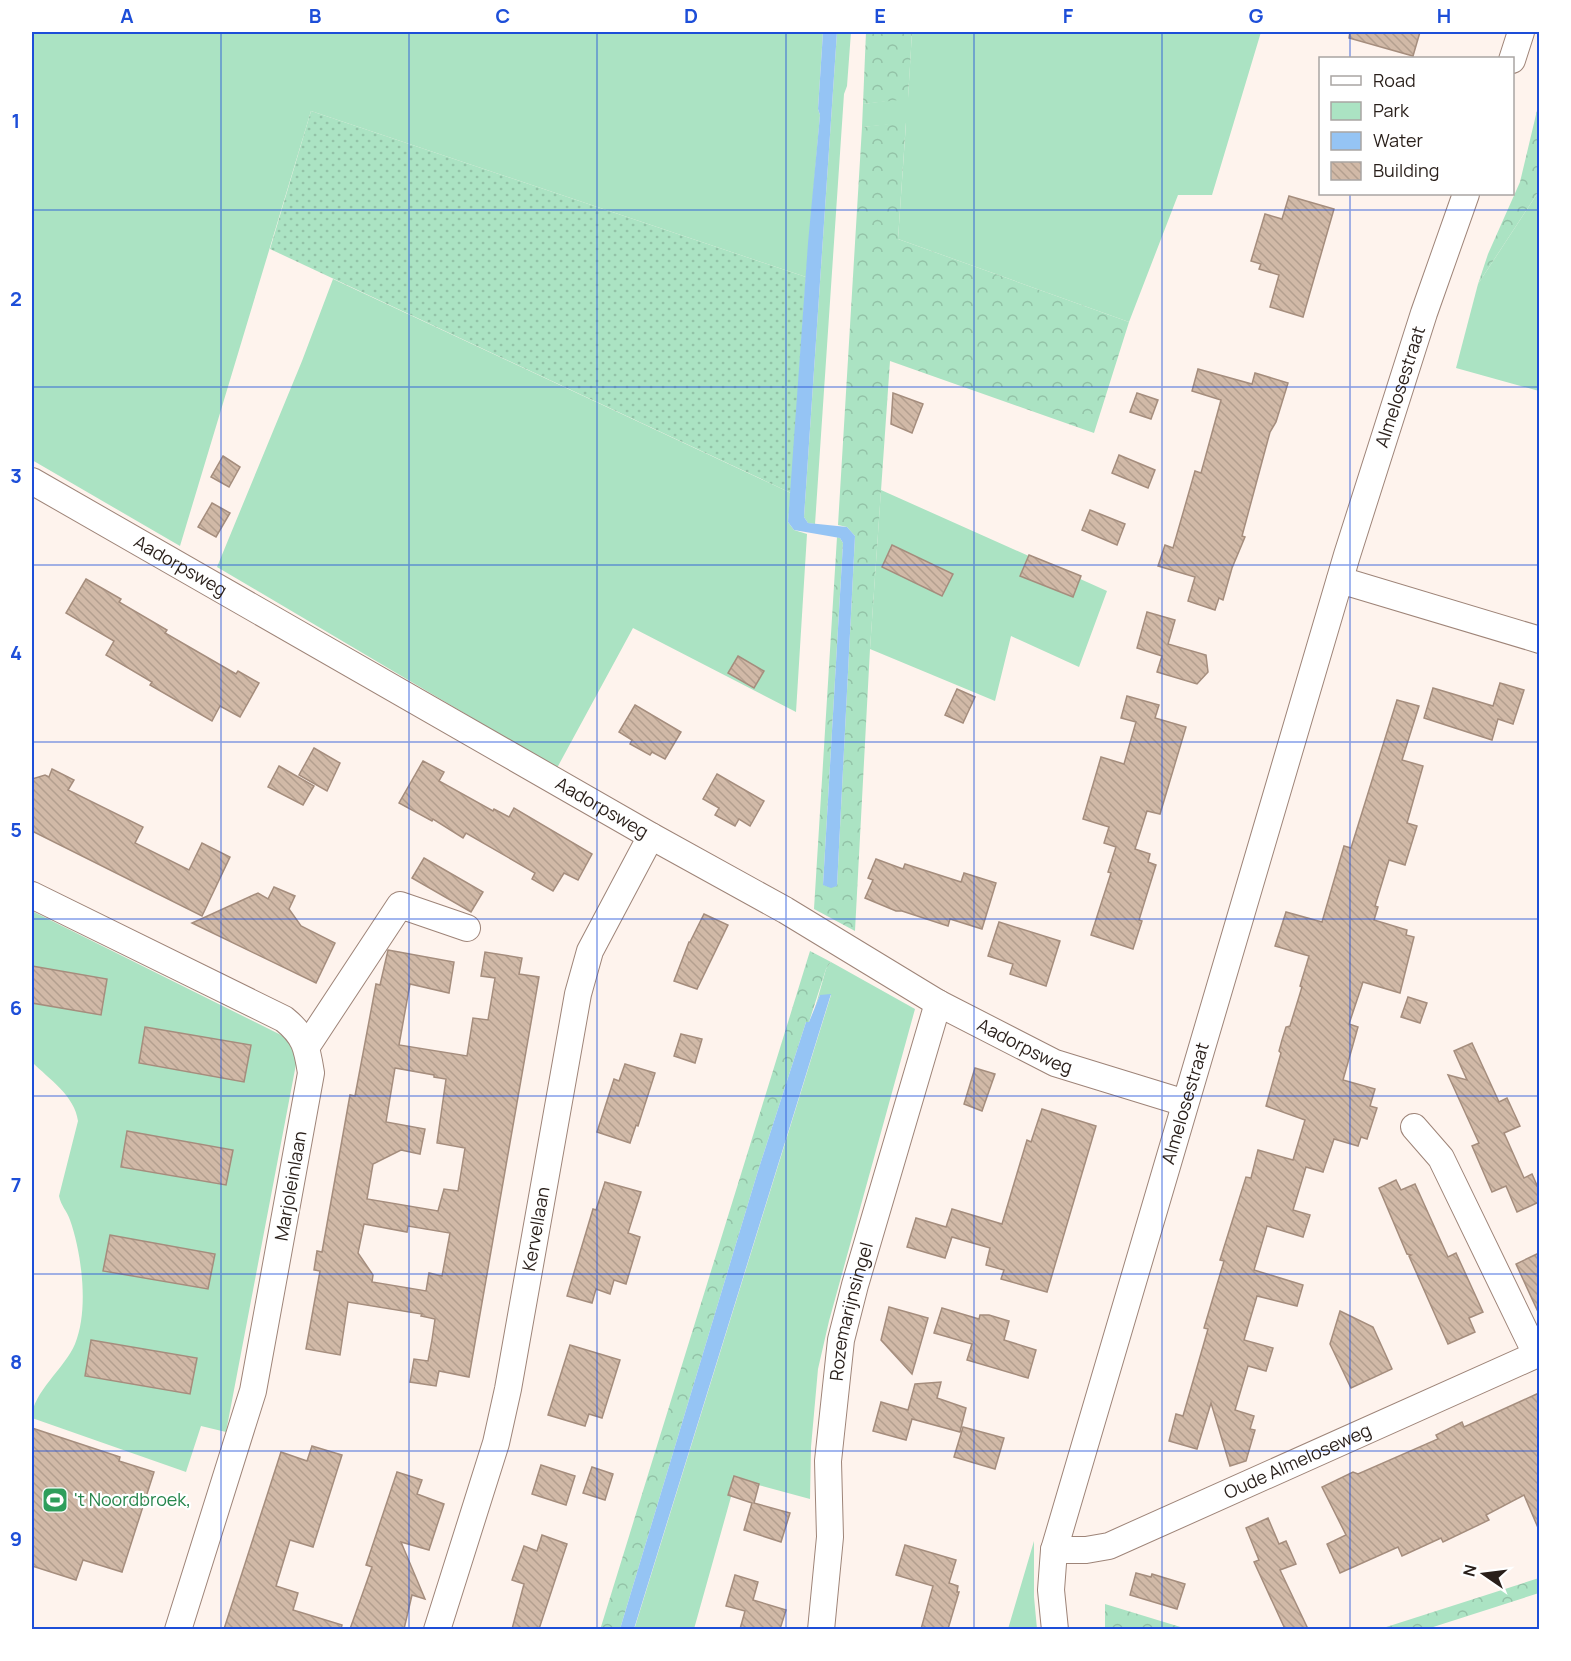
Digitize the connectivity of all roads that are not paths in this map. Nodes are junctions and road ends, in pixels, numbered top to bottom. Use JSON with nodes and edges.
{"nodes":[{"id":1,"x":1521,"y":32,"type":"edge"},
{"id":2,"x":1513,"y":57,"type":"edge"},
{"id":3,"x":1466,"y":195,"type":"edge"},
{"id":4,"x":32,"y":481,"type":"edge"},
{"id":5,"x":1340,"y":580,"type":"junction"},
{"id":6,"x":1539,"y":640,"type":"edge"},
{"id":7,"x":651,"y":836,"type":"junction"},
{"id":8,"x":32,"y":895,"type":"edge"},
{"id":9,"x":466,"y":928,"type":"dead end"},
{"id":10,"x":938,"y":1003,"type":"junction"},
{"id":11,"x":307,"y":1046,"type":"junction"},
{"id":12,"x":1185,"y":1103,"type":"junction"},
{"id":13,"x":1414,"y":1127,"type":"dead end"},
{"id":14,"x":1538,"y":1354,"type":"edge"},
{"id":15,"x":1054,"y":1550,"type":"junction"},
{"id":16,"x":178,"y":1629,"type":"edge"},
{"id":17,"x":438,"y":1629,"type":"edge"},
{"id":18,"x":821,"y":1629,"type":"edge"},
{"id":19,"x":1055,"y":1629,"type":"edge"}],
"edges":[{"from":1,"to":2,"type":"street"},
{"from":3,"to":5,"type":"street","name":"Almelosestraat"},
{"from":4,"to":7,"type":"street","name":"Aadorpsweg"},
{"from":5,"to":6,"type":"street"},
{"from":5,"to":12,"type":"street","name":"Almelosestraat"},
{"from":7,"to":10,"type":"street","name":"Aadorpsweg"},
{"from":7,"to":17,"type":"street","name":"Kervellaan"},
{"from":8,"to":11,"type":"street"},
{"from":9,"to":11,"type":"street"},
{"from":10,"to":12,"type":"street","name":"Aadorpsweg"},
{"from":10,"to":18,"type":"street","name":"Rozemarijnsingel"},
{"from":11,"to":16,"type":"street","name":"Marjoleinlaan"},
{"from":12,"to":15,"type":"street","name":"Almelosestraat"},
{"from":13,"to":14,"type":"street","name":"Oude Almeloseweg"},
{"from":14,"to":15,"type":"street","name":"Oude Almeloseweg"},
{"from":15,"to":19,"type":"street","name":"Almelosestraat"}]}
